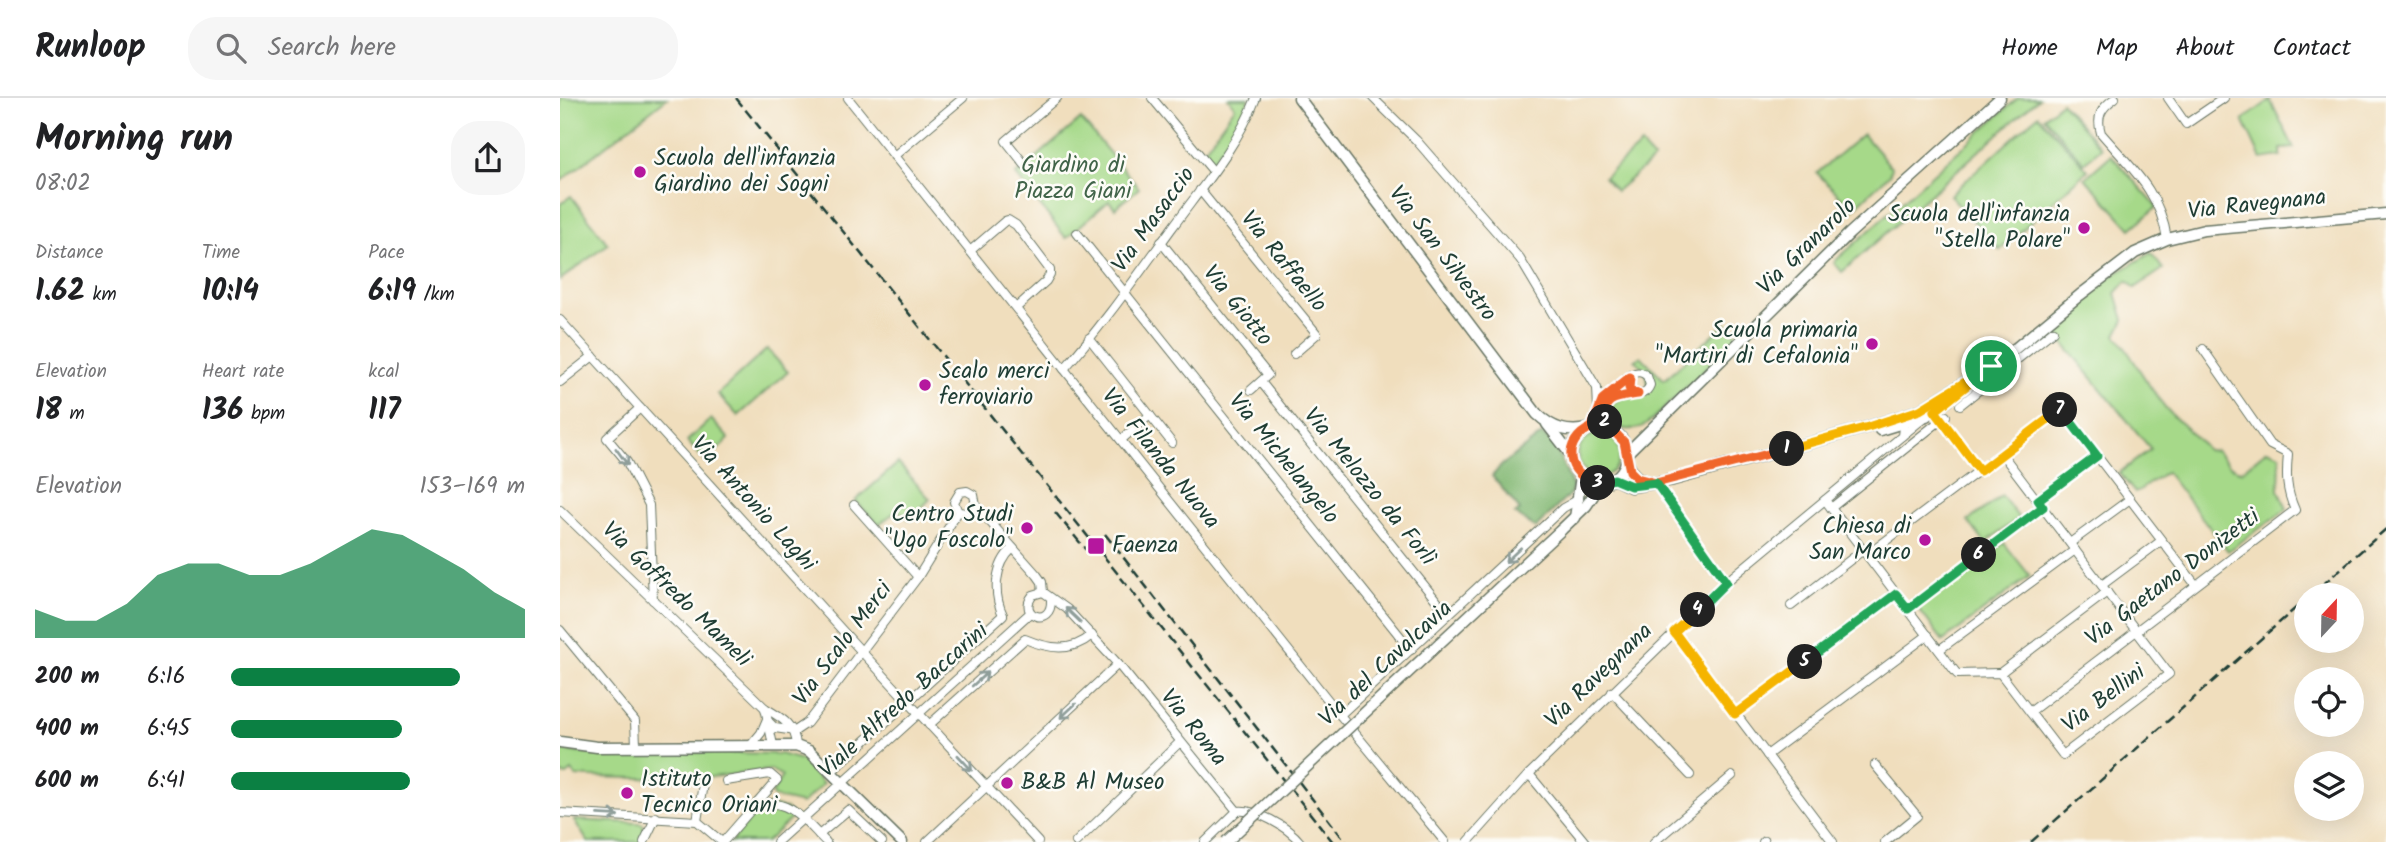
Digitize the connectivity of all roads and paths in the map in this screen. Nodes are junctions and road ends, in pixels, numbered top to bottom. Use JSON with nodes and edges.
{"nodes":[{"id":1,"x":848,"y":98,"type":"edge"},
{"id":2,"x":963,"y":98,"type":"edge"},
{"id":3,"x":1057,"y":98,"type":"edge"},
{"id":4,"x":1152,"y":98,"type":"edge"},
{"id":5,"x":1254,"y":98,"type":"edge"},
{"id":6,"x":1301,"y":98,"type":"edge"},
{"id":7,"x":1373,"y":98,"type":"edge"},
{"id":8,"x":2000,"y":98,"type":"edge"},
{"id":9,"x":2115,"y":98,"type":"edge"},
{"id":10,"x":2168,"y":98,"type":"edge"},
{"id":11,"x":2224,"y":98,"type":"edge"},
{"id":12,"x":894,"y":156,"type":"junction"},
{"id":13,"x":1025,"y":165,"type":"dead end"},
{"id":14,"x":1213,"y":171,"type":"junction"},
{"id":15,"x":1200,"y":190,"type":"junction"},
{"id":16,"x":2386,"y":214,"type":"edge"},
{"id":17,"x":1077,"y":233,"type":"dead end"},
{"id":18,"x":2167,"y":239,"type":"junction"},
{"id":19,"x":1161,"y":242,"type":"junction"},
{"id":20,"x":970,"y":251,"type":"junction"},
{"id":21,"x":1125,"y":292,"type":"junction"},
{"id":22,"x":1016,"y":308,"type":"junction"},
{"id":23,"x":560,"y":320,"type":"edge"},
{"id":24,"x":2053,"y":331,"type":"dead end"},
{"id":25,"x":1089,"y":338,"type":"junction"},
{"id":26,"x":2203,"y":349,"type":"dead end"},
{"id":27,"x":1294,"y":354,"type":"dead end"},
{"id":28,"x":593,"y":356,"type":"junction"},
{"id":29,"x":2008,"y":361,"type":"junction"},
{"id":30,"x":1991,"y":366,"type":"junction"},
{"id":31,"x":1064,"y":369,"type":"junction"},
{"id":32,"x":1630,"y":377,"type":"junction"},
{"id":33,"x":560,"y":382,"type":"edge"},
{"id":34,"x":1261,"y":382,"type":"junction"},
{"id":35,"x":1597,"y":388,"type":"junction"},
{"id":36,"x":1251,"y":390,"type":"dead end"},
{"id":37,"x":1611,"y":391,"type":"junction"},
{"id":38,"x":1638,"y":394,"type":"junction"},
{"id":39,"x":1960,"y":405,"type":"dead end"},
{"id":40,"x":640,"y":408,"type":"junction"},
{"id":41,"x":1598,"y":408,"type":"junction"},
{"id":42,"x":1150,"y":415,"type":"junction"},
{"id":43,"x":1937,"y":416,"type":"junction"},
{"id":44,"x":1545,"y":421,"type":"junction"},
{"id":45,"x":1590,"y":428,"type":"junction"},
{"id":46,"x":1902,"y":429,"type":"junction"},
{"id":47,"x":1649,"y":430,"type":"junction"},
{"id":48,"x":1615,"y":431,"type":"junction"},
{"id":49,"x":1841,"y":435,"type":"junction"},
{"id":50,"x":1121,"y":440,"type":"junction"},
{"id":51,"x":1172,"y":443,"type":"dead end"},
{"id":52,"x":2002,"y":454,"type":"junction"},
{"id":53,"x":1571,"y":455,"type":"junction"},
{"id":54,"x":2097,"y":456,"type":"junction"},
{"id":55,"x":1627,"y":457,"type":"junction"},
{"id":56,"x":1980,"y":471,"type":"junction"},
{"id":57,"x":1581,"y":476,"type":"junction"},
{"id":58,"x":1614,"y":479,"type":"junction"},
{"id":59,"x":1656,"y":483,"type":"junction"},
{"id":60,"x":1601,"y":484,"type":"junction"},
{"id":61,"x":1579,"y":499,"type":"junction"},
{"id":62,"x":2130,"y":499,"type":"junction"},
{"id":63,"x":1825,"y":500,"type":"junction"},
{"id":64,"x":2040,"y":503,"type":"junction"},
{"id":65,"x":854,"y":505,"type":"dead end"},
{"id":66,"x":976,"y":506,"type":"junction"},
{"id":67,"x":1831,"y":508,"type":"junction"},
{"id":68,"x":560,"y":510,"type":"edge"},
{"id":69,"x":958,"y":512,"type":"junction"},
{"id":70,"x":1575,"y":518,"type":"junction"},
{"id":71,"x":2161,"y":541,"type":"junction"},
{"id":72,"x":2073,"y":546,"type":"junction"},
{"id":73,"x":1013,"y":548,"type":"junction"},
{"id":74,"x":1865,"y":553,"type":"junction"},
{"id":75,"x":918,"y":577,"type":"junction"},
{"id":76,"x":1726,"y":582,"type":"junction"},
{"id":77,"x":2195,"y":584,"type":"junction"},
{"id":78,"x":2105,"y":589,"type":"junction"},
{"id":79,"x":1042,"y":592,"type":"junction"},
{"id":80,"x":1896,"y":594,"type":"junction"},
{"id":81,"x":653,"y":600,"type":"junction"},
{"id":82,"x":1051,"y":600,"type":"junction"},
{"id":83,"x":1791,"y":606,"type":"dead end"},
{"id":84,"x":1908,"y":609,"type":"junction"},
{"id":85,"x":1031,"y":612,"type":"junction"},
{"id":86,"x":1448,"y":615,"type":"junction"},
{"id":87,"x":560,"y":630,"type":"edge"},
{"id":88,"x":2137,"y":631,"type":"junction"},
{"id":89,"x":1674,"y":632,"type":"junction"},
{"id":90,"x":1091,"y":635,"type":"junction"},
{"id":91,"x":1928,"y":635,"type":"junction"},
{"id":92,"x":1411,"y":650,"type":"junction"},
{"id":93,"x":1939,"y":650,"type":"junction"},
{"id":94,"x":862,"y":652,"type":"junction"},
{"id":95,"x":1118,"y":664,"type":"junction"},
{"id":96,"x":2000,"y":673,"type":"junction"},
{"id":97,"x":1612,"y":692,"type":"junction"},
{"id":98,"x":907,"y":701,"type":"junction"},
{"id":99,"x":765,"y":708,"type":"junction"},
{"id":100,"x":2030,"y":712,"type":"junction"},
{"id":101,"x":918,"y":713,"type":"junction"},
{"id":102,"x":1735,"y":714,"type":"junction"},
{"id":103,"x":1340,"y":715,"type":"junction"},
{"id":104,"x":767,"y":719,"type":"junction"},
{"id":105,"x":929,"y":725,"type":"junction"},
{"id":106,"x":795,"y":731,"type":"junction"},
{"id":107,"x":560,"y":742,"type":"edge"},
{"id":108,"x":1180,"y":742,"type":"junction"},
{"id":109,"x":636,"y":745,"type":"junction"},
{"id":110,"x":751,"y":745,"type":"junction"},
{"id":111,"x":773,"y":746,"type":"junction"},
{"id":112,"x":796,"y":746,"type":"junction"},
{"id":113,"x":1767,"y":755,"type":"junction"},
{"id":114,"x":1875,"y":765,"type":"dead end"},
{"id":115,"x":831,"y":772,"type":"junction"},
{"id":116,"x":1529,"y":774,"type":"junction"},
{"id":117,"x":1690,"y":775,"type":"dead end"},
{"id":118,"x":1732,"y":776,"type":"dead end"},
{"id":119,"x":726,"y":781,"type":"dead end"},
{"id":120,"x":843,"y":783,"type":"junction"},
{"id":121,"x":703,"y":784,"type":"dead end"},
{"id":122,"x":987,"y":787,"type":"junction"},
{"id":123,"x":757,"y":803,"type":"junction"},
{"id":124,"x":1237,"y":811,"type":"junction"},
{"id":125,"x":560,"y":813,"type":"edge"},
{"id":126,"x":656,"y":817,"type":"junction"},
{"id":127,"x":803,"y":819,"type":"junction"},
{"id":128,"x":697,"y":821,"type":"junction"},
{"id":129,"x":822,"y":839,"type":"edge"},
{"id":130,"x":644,"y":842,"type":"edge"},
{"id":131,"x":723,"y":842,"type":"edge"},
{"id":132,"x":778,"y":842,"type":"edge"},
{"id":133,"x":882,"y":842,"type":"edge"},
{"id":134,"x":902,"y":842,"type":"edge"},
{"id":135,"x":927,"y":842,"type":"edge"},
{"id":136,"x":1038,"y":842,"type":"edge"},
{"id":137,"x":1076,"y":842,"type":"edge"},
{"id":138,"x":1205,"y":842,"type":"edge"},
{"id":139,"x":1226,"y":842,"type":"edge"},
{"id":140,"x":1300,"y":842,"type":"edge"},
{"id":141,"x":1448,"y":842,"type":"edge"},
{"id":142,"x":1468,"y":842,"type":"edge"},
{"id":143,"x":1585,"y":842,"type":"edge"},
{"id":144,"x":1654,"y":842,"type":"edge"},
{"id":145,"x":1833,"y":842,"type":"edge"},
{"id":146,"x":1885,"y":842,"type":"edge"}],
"edges":[{"from":1,"to":12,"type":"street","name":"Via Filanda Nuova"},
{"from":2,"to":12,"type":"street"},
{"from":3,"to":13,"type":"street"},
{"from":4,"to":14,"type":"street","name":"Via Masaccio"},
{"from":5,"to":14,"type":"street","name":"Via Masaccio"},
{"from":6,"to":44,"type":"main road","name":"Via San Silvestro"},
{"from":7,"to":35,"type":"street"},
{"from":8,"to":47,"type":"main road","name":"Via Granarolo"},
{"from":9,"to":18,"type":"street"},
{"from":10,"to":11,"type":"street"},
{"from":12,"to":20,"type":"street","name":"Via Filanda Nuova"},
{"from":14,"to":15,"type":"street","name":"Via Masaccio"},
{"from":15,"to":19,"type":"street","name":"Via Masaccio"},
{"from":15,"to":27,"type":"street","name":"Via Raffaello"},
{"from":16,"to":18,"type":"main road","name":"Via Ravegnana"},
{"from":17,"to":21,"type":"street","name":"Via Masaccio"},
{"from":18,"to":29,"type":"main road","name":"Via Ravegnana"},
{"from":19,"to":21,"type":"street","name":"Via Masaccio"},
{"from":19,"to":34,"type":"street","name":"Via Giotto"},
{"from":20,"to":22,"type":"street","name":"Via Filanda Nuova"},
{"from":20,"to":22,"type":"street"},
{"from":21,"to":25,"type":"street","name":"Via Masaccio"},
{"from":21,"to":92,"type":"street","name":"Via Michelangelo"},
{"from":22,"to":31,"type":"street","name":"Via Filanda Nuova"},
{"from":23,"to":28,"type":"street","name":"Via Antonio Laghi"},
{"from":24,"to":29,"type":"street","name":"Via Ravegnana"},
{"from":25,"to":31,"type":"street","name":"Via Masaccio"},
{"from":25,"to":42,"type":"street"},
{"from":26,"to":77,"type":"street","name":"Via Gaetano Donizetti"},
{"from":28,"to":33,"type":"street"},
{"from":28,"to":40,"type":"street","name":"Via Antonio Laghi"},
{"from":29,"to":30,"type":"main road","name":"Via Ravegnana"},
{"from":29,"to":39,"type":"street","name":"Via Ravegnana"},
{"from":30,"to":43,"type":"main road","name":"Via Ravegnana"},
{"from":30,"to":46,"type":"main road","name":"Via Ravegnana"},
{"from":31,"to":50,"type":"street","name":"Via Filanda Nuova"},
{"from":32,"to":37,"type":"street"},
{"from":32,"to":38,"type":"street"},
{"from":32,"to":38,"type":"street"},
{"from":34,"to":36,"type":"street","name":"Via Giotto"},
{"from":34,"to":86,"type":"street","name":"Via Melozzo da Forlì"},
{"from":35,"to":37,"type":"street"},
{"from":35,"to":41,"type":"street"},
{"from":37,"to":41,"type":"street"},
{"from":38,"to":48,"type":"street"},
{"from":40,"to":81,"type":"street","one_way":true},
{"from":40,"to":94,"type":"street","name":"Via Antonio Laghi"},
{"from":41,"to":45,"type":"street"},
{"from":42,"to":50,"type":"street"},
{"from":42,"to":51,"type":"street"},
{"from":43,"to":46,"type":"main road","name":"Via Ravegnana"},
{"from":43,"to":56,"type":"street"},
{"from":43,"to":67,"type":"street","name":"Via Ravegnana"},
{"from":44,"to":45,"type":"main road"},
{"from":44,"to":53,"type":"main road","name":"Via San Silvestro"},
{"from":45,"to":48,"type":"main road"},
{"from":45,"to":53,"type":"main road"},
{"from":46,"to":49,"type":"main road"},
{"from":46,"to":49,"type":"main road"},
{"from":46,"to":63,"type":"street","name":"Via Ravegnana"},
{"from":47,"to":48,"type":"main road"},
{"from":47,"to":55,"type":"main road","name":"Via Granarolo"},
{"from":48,"to":55,"type":"main road"},
{"from":49,"to":59,"type":"main road"},
{"from":50,"to":103,"type":"street","name":"Via Filanda Nuova"},
{"from":52,"to":54,"type":"street"},
{"from":52,"to":56,"type":"street"},
{"from":52,"to":64,"type":"street"},
{"from":53,"to":57,"type":"main road"},
{"from":54,"to":62,"type":"street"},
{"from":54,"to":64,"type":"street"},
{"from":55,"to":58,"type":"main road"},
{"from":55,"to":59,"type":"main road"},
{"from":56,"to":74,"type":"street"},
{"from":57,"to":60,"type":"main road"},
{"from":57,"to":61,"type":"main road"},
{"from":58,"to":59,"type":"main road"},
{"from":58,"to":60,"type":"main road"},
{"from":59,"to":76,"type":"street"},
{"from":60,"to":70,"type":"main road","name":"Via del Cavalcavia"},
{"from":61,"to":70,"type":"main road"},
{"from":61,"to":86,"type":"street","name":"Via del Cavalcavia","one_way":true},
{"from":62,"to":71,"type":"street"},
{"from":62,"to":72,"type":"street"},
{"from":63,"to":67,"type":"street"},
{"from":63,"to":76,"type":"street","name":"Via Ravegnana"},
{"from":64,"to":72,"type":"street"},
{"from":64,"to":84,"type":"street"},
{"from":65,"to":75,"type":"street","name":"Via Scalo Merci"},
{"from":66,"to":69,"type":"street"},
{"from":66,"to":69,"type":"street"},
{"from":66,"to":73,"type":"street"},
{"from":67,"to":74,"type":"street"},
{"from":68,"to":81,"type":"street","name":"Via Goffredo Mameli"},
{"from":69,"to":75,"type":"street","name":"Via Scalo Merci"},
{"from":70,"to":139,"type":"main road","name":"Via del Cavalcavia","bridge":true},
{"from":71,"to":77,"type":"street"},
{"from":71,"to":78,"type":"street"},
{"from":72,"to":78,"type":"street"},
{"from":72,"to":93,"type":"street"},
{"from":73,"to":79,"type":"street"},
{"from":73,"to":98,"type":"street","name":"Viale Alfredo Baccarini"},
{"from":74,"to":80,"type":"street"},
{"from":74,"to":83,"type":"street"},
{"from":75,"to":94,"type":"street","name":"Via Scalo Merci"},
{"from":76,"to":89,"type":"street","name":"Via Ravegnana"},
{"from":77,"to":88,"type":"street","name":"Via Gaetano Donizetti"},
{"from":78,"to":88,"type":"street"},
{"from":78,"to":96,"type":"street"},
{"from":79,"to":82,"type":"street"},
{"from":79,"to":85,"type":"street"},
{"from":80,"to":84,"type":"street"},
{"from":80,"to":102,"type":"street"},
{"from":81,"to":99,"type":"street","name":"Via Goffredo Mameli"},
{"from":82,"to":85,"type":"street"},
{"from":90,"to":82,"type":"street","name":"Via Roma","one_way":true},
{"from":84,"to":91,"type":"street"},
{"from":85,"to":101,"type":"street","name":"Viale Alfredo Baccarini"},
{"from":86,"to":92,"type":"street","name":"Via del Cavalcavia"},
{"from":87,"to":109,"type":"street"},
{"from":88,"to":100,"type":"street","name":"Via Gaetano Donizetti"},
{"from":88,"to":100,"type":"street","name":"Via Bellini"},
{"from":89,"to":97,"type":"street","name":"Via Ravegnana"},
{"from":89,"to":102,"type":"street"},
{"from":90,"to":95,"type":"street","name":"Via Roma"},
{"from":105,"to":90,"type":"street","name":"Viale Alfredo Baccarini","one_way":true},
{"from":91,"to":93,"type":"street"},
{"from":91,"to":113,"type":"street"},
{"from":92,"to":103,"type":"street","name":"Via del Cavalcavia"},
{"from":93,"to":96,"type":"street"},
{"from":94,"to":98,"type":"street","name":"Via Antonio Laghi"},
{"from":94,"to":106,"type":"street","name":"Via Scalo Merci"},
{"from":95,"to":108,"type":"street","name":"Via Roma"},
{"from":95,"to":122,"type":"street","one_way":true},
{"from":96,"to":100,"type":"street"},
{"from":97,"to":116,"type":"street","name":"Via Ravegnana"},
{"from":97,"to":117,"type":"street"},
{"from":98,"to":101,"type":"street","name":"Via Antonio Laghi"},
{"from":98,"to":115,"type":"street","name":"Viale Alfredo Baccarini"},
{"from":99,"to":104,"type":"street"},
{"from":99,"to":106,"type":"street","name":"Via Goffredo Mameli"},
{"from":101,"to":105,"type":"street","name":"Via Antonio Laghi"},
{"from":101,"to":120,"type":"street","name":"Viale Alfredo Baccarini"},
{"from":102,"to":113,"type":"street"},
{"from":103,"to":141,"type":"street","name":"Via Filanda Nuova"},
{"from":104,"to":106,"type":"street"},
{"from":104,"to":110,"type":"street"},
{"from":104,"to":111,"type":"street"},
{"from":105,"to":122,"type":"street","name":"Via Antonio Laghi","one_way":true},
{"from":106,"to":112,"type":"street"},
{"from":107,"to":109,"type":"main road"},
{"from":108,"to":124,"type":"street","name":"Via Roma"},
{"from":108,"to":137,"type":"street"},
{"from":109,"to":110,"type":"main road"},
{"from":110,"to":111,"type":"main road"},
{"from":111,"to":112,"type":"main road"},
{"from":112,"to":115,"type":"main road"},
{"from":113,"to":145,"type":"street"},
{"from":114,"to":146,"type":"street"},
{"from":115,"to":120,"type":"main road"},
{"from":116,"to":142,"type":"street","name":"Via Ravegnana"},
{"from":116,"to":143,"type":"street"},
{"from":118,"to":144,"type":"street"},
{"from":119,"to":123,"type":"street"},
{"from":120,"to":127,"type":"street","name":"Viale Alfredo Baccarini"},
{"from":120,"to":134,"type":"main road"},
{"from":121,"to":128,"type":"street"},
{"from":122,"to":135,"type":"street"},
{"from":122,"to":136,"type":"street","name":"Via Antonio Laghi"},
{"from":123,"to":127,"type":"street"},
{"from":123,"to":131,"type":"street"},
{"from":124,"to":138,"type":"street"},
{"from":124,"to":140,"type":"street"},
{"from":125,"to":126,"type":"street","one_way":true},
{"from":126,"to":128,"type":"street"},
{"from":126,"to":130,"type":"street"},
{"from":127,"to":129,"type":"street"},
{"from":127,"to":132,"type":"street","name":"Viale Alfredo Baccarini"},
{"from":128,"to":131,"type":"street"},
{"from":129,"to":133,"type":"street"}]}
